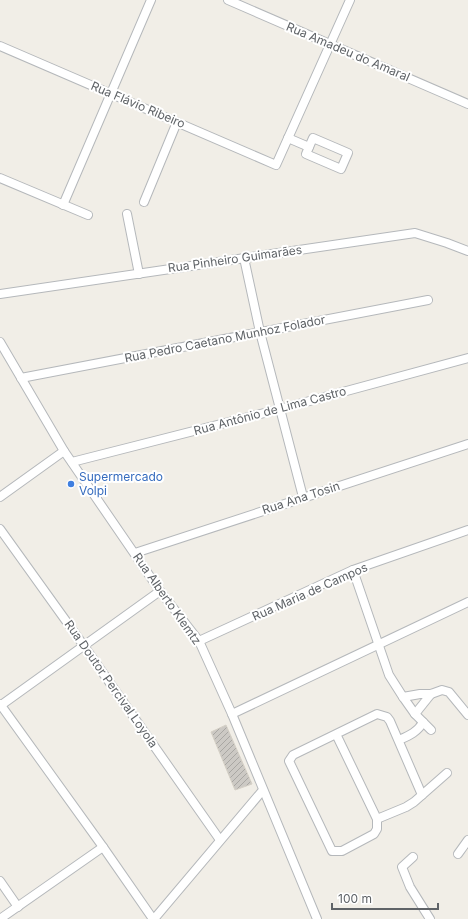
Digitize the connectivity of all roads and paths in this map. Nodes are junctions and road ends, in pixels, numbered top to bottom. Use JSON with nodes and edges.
{"nodes":[{"id":1,"x":151,"y":0,"type":"edge"},
{"id":2,"x":228,"y":0,"type":"edge"},
{"id":3,"x":350,"y":0,"type":"edge"},
{"id":4,"x":331,"y":44,"type":"junction"},
{"id":5,"x":0,"y":46,"type":"edge"},
{"id":6,"x":111,"y":94,"type":"junction"},
{"id":7,"x":468,"y":104,"type":"edge"},
{"id":8,"x":177,"y":122,"type":"junction"},
{"id":9,"x":288,"y":138,"type":"junction"},
{"id":10,"x":309,"y":147,"type":"junction"},
{"id":11,"x":0,"y":178,"type":"edge"},
{"id":12,"x":144,"y":202,"type":"dead end"},
{"id":13,"x":63,"y":205,"type":"junction"},
{"id":14,"x":88,"y":214,"type":"dead end"},
{"id":15,"x":127,"y":214,"type":"dead end"},
{"id":16,"x":468,"y":251,"type":"edge"},
{"id":17,"x":244,"y":258,"type":"junction"},
{"id":18,"x":139,"y":274,"type":"junction"},
{"id":19,"x":0,"y":294,"type":"edge"},
{"id":20,"x":428,"y":300,"type":"dead end"},
{"id":21,"x":260,"y":332,"type":"junction"},
{"id":22,"x":0,"y":342,"type":"edge"},
{"id":23,"x":468,"y":358,"type":"edge"},
{"id":24,"x":21,"y":378,"type":"junction"},
{"id":25,"x":280,"y":409,"type":"junction"},
{"id":26,"x":468,"y":444,"type":"edge"},
{"id":27,"x":64,"y":451,"type":"junction"},
{"id":28,"x":72,"y":462,"type":"junction"},
{"id":29,"x":0,"y":497,"type":"edge"},
{"id":30,"x":303,"y":497,"type":"junction"},
{"id":31,"x":0,"y":529,"type":"edge"},
{"id":32,"x":468,"y":530,"type":"edge"},
{"id":33,"x":135,"y":553,"type":"junction"},
{"id":34,"x":353,"y":570,"type":"junction"},
{"id":35,"x":160,"y":590,"type":"junction"},
{"id":36,"x":468,"y":602,"type":"edge"},
{"id":37,"x":199,"y":641,"type":"junction"},
{"id":38,"x":379,"y":645,"type":"junction"},
{"id":39,"x":84,"y":646,"type":"junction"},
{"id":40,"x":431,"y":694,"type":"junction"},
{"id":41,"x":403,"y":697,"type":"junction"},
{"id":42,"x":0,"y":705,"type":"edge"},
{"id":43,"x":232,"y":714,"type":"junction"},
{"id":44,"x":415,"y":714,"type":"junction"},
{"id":45,"x":468,"y":714,"type":"edge"},
{"id":46,"x":423,"y":722,"type":"junction"},
{"id":47,"x":431,"y":730,"type":"dead end"},
{"id":48,"x":336,"y":734,"type":"junction"},
{"id":49,"x":399,"y":740,"type":"junction"},
{"id":50,"x":447,"y":773,"type":"dead end"},
{"id":51,"x":263,"y":790,"type":"junction"},
{"id":52,"x":422,"y":795,"type":"junction"},
{"id":53,"x":377,"y":819,"type":"junction"},
{"id":54,"x":220,"y":840,"type":"junction"},
{"id":55,"x":468,"y":840,"type":"edge"},
{"id":56,"x":103,"y":847,"type":"junction"},
{"id":57,"x":458,"y":854,"type":"dead end"},
{"id":58,"x":413,"y":857,"type":"dead end"},
{"id":59,"x":0,"y":881,"type":"edge"},
{"id":60,"x":18,"y":907,"type":"junction"},
{"id":61,"x":0,"y":919,"type":"edge"},
{"id":62,"x":153,"y":919,"type":"edge"},
{"id":63,"x":317,"y":919,"type":"edge"},
{"id":64,"x":430,"y":919,"type":"edge"}],
"edges":[{"from":1,"to":6,"type":"street"},
{"from":2,"to":4,"type":"street","name":"Rua Amadeu do Amaral"},
{"from":3,"to":4,"type":"street"},
{"from":4,"to":7,"type":"street","name":"Rua Amadeu do Amaral"},
{"from":4,"to":9,"type":"street"},
{"from":5,"to":6,"type":"street","name":"Rua Flávio Ribeiro"},
{"from":6,"to":8,"type":"street","name":"Rua Flávio Ribeiro"},
{"from":6,"to":13,"type":"street"},
{"from":8,"to":9,"type":"street","name":"Rua Flávio Ribeiro"},
{"from":8,"to":12,"type":"street"},
{"from":9,"to":10,"type":"street"},
{"from":10,"to":10,"type":"street"},
{"from":11,"to":13,"type":"street"},
{"from":13,"to":14,"type":"street"},
{"from":15,"to":18,"type":"street"},
{"from":16,"to":17,"type":"street","name":"Rua Pinheiro Guimarães"},
{"from":17,"to":18,"type":"street","name":"Rua Pinheiro Guimarães"},
{"from":17,"to":21,"type":"street"},
{"from":18,"to":19,"type":"street","name":"Rua Pinheiro Guimarães"},
{"from":20,"to":21,"type":"street","name":"Rua Pedro Caetano Munhoz Folador"},
{"from":21,"to":24,"type":"street","name":"Rua Pedro Caetano Munhoz Folador"},
{"from":21,"to":25,"type":"street"},
{"from":22,"to":24,"type":"street","name":"Rua Alberto Klemtz"},
{"from":23,"to":25,"type":"street","name":"Rua Antônio de Lima Castro"},
{"from":24,"to":27,"type":"street","name":"Rua Alberto Klemtz"},
{"from":25,"to":28,"type":"street","name":"Rua Antônio de Lima Castro"},
{"from":25,"to":30,"type":"street"},
{"from":26,"to":30,"type":"street","name":"Rua Ana Tosin"},
{"from":27,"to":28,"type":"street","name":"Rua Alberto Klemtz"},
{"from":27,"to":29,"type":"street"},
{"from":28,"to":33,"type":"street","name":"Rua Alberto Klemtz"},
{"from":30,"to":33,"type":"street","name":"Rua Ana Tosin"},
{"from":31,"to":39,"type":"street","name":"Rua Doutor Percival Loyola"},
{"from":32,"to":34,"type":"street","name":"Rua Maria de Campos"},
{"from":33,"to":35,"type":"street","name":"Rua Alberto Klemtz"},
{"from":34,"to":37,"type":"street","name":"Rua Maria de Campos"},
{"from":34,"to":38,"type":"street"},
{"from":35,"to":37,"type":"street","name":"Rua Alberto Klemtz"},
{"from":35,"to":39,"type":"street"},
{"from":36,"to":38,"type":"street"},
{"from":37,"to":43,"type":"street","name":"Rua Alberto Klemtz"},
{"from":38,"to":41,"type":"street"},
{"from":38,"to":43,"type":"street"},
{"from":39,"to":42,"type":"street"},
{"from":39,"to":54,"type":"street","name":"Rua Doutor Percival Loyola"},
{"from":40,"to":41,"type":"street"},
{"from":40,"to":44,"type":"street"},
{"from":40,"to":45,"type":"street"},
{"from":41,"to":44,"type":"street"},
{"from":42,"to":56,"type":"street"},
{"from":43,"to":51,"type":"street","name":"Rua Alberto Klemtz"},
{"from":44,"to":46,"type":"street"},
{"from":46,"to":47,"type":"street"},
{"from":46,"to":49,"type":"street"},
{"from":48,"to":49,"type":"street"},
{"from":48,"to":53,"type":"street"},
{"from":48,"to":53,"type":"street"},
{"from":49,"to":52,"type":"street"},
{"from":50,"to":52,"type":"street"},
{"from":51,"to":54,"type":"street"},
{"from":51,"to":63,"type":"street","name":"Rua Alberto Klemtz"},
{"from":52,"to":53,"type":"street"},
{"from":54,"to":62,"type":"street"},
{"from":55,"to":57,"type":"street"},
{"from":56,"to":60,"type":"street"},
{"from":56,"to":62,"type":"street"},
{"from":58,"to":64,"type":"street"},
{"from":59,"to":60,"type":"street"},
{"from":60,"to":61,"type":"street"}]}
